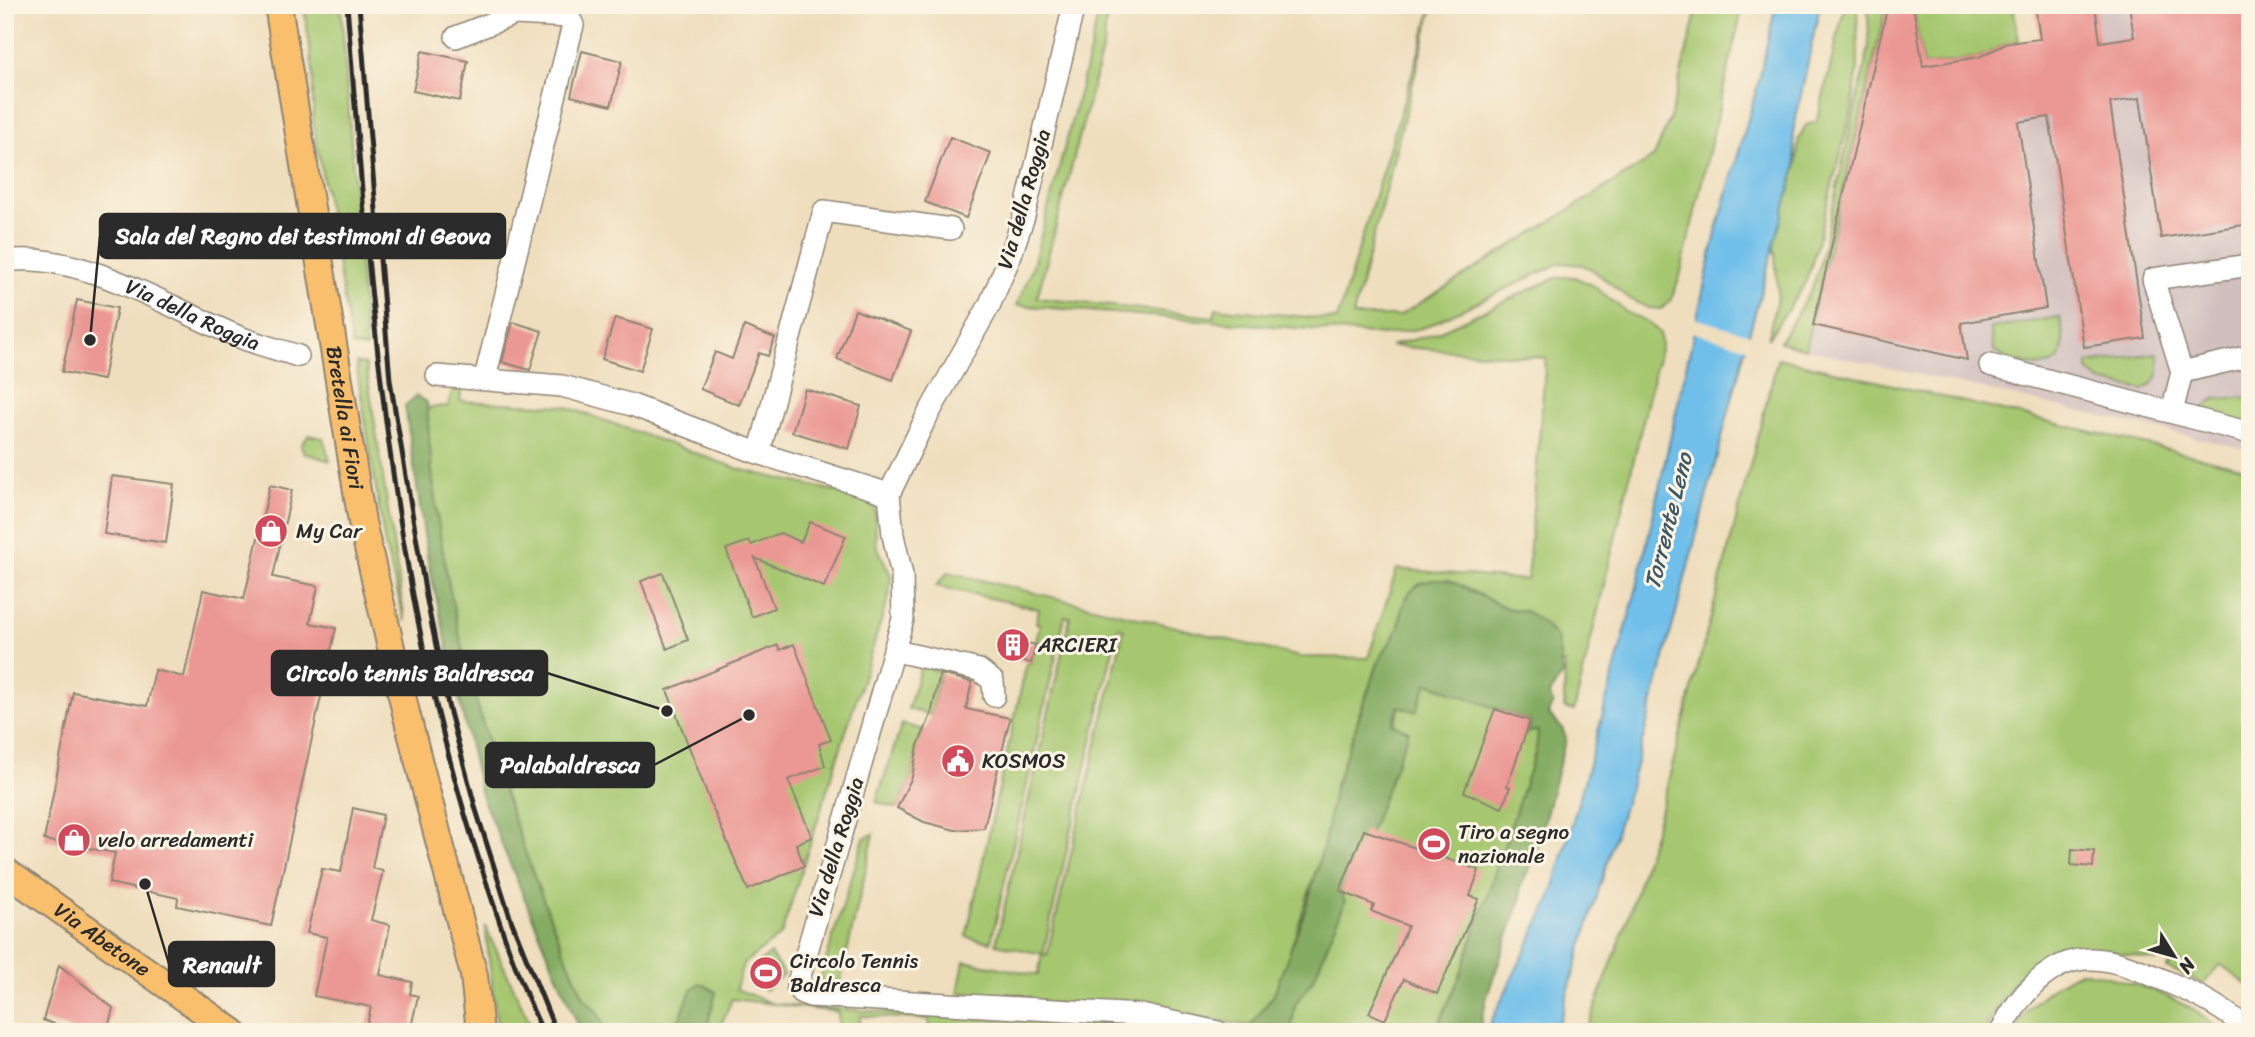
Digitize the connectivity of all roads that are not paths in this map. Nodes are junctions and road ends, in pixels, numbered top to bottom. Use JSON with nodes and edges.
{"nodes":[{"id":1,"x":278,"y":5,"type":"edge"},
{"id":2,"x":1074,"y":5,"type":"edge"},
{"id":3,"x":456,"y":37,"type":"dead end"},
{"id":4,"x":951,"y":229,"type":"dead end"},
{"id":5,"x":5,"y":261,"type":"edge"},
{"id":6,"x":2250,"y":265,"type":"edge"},
{"id":7,"x":298,"y":356,"type":"dead end"},
{"id":8,"x":2250,"y":356,"type":"edge"},
{"id":9,"x":1990,"y":365,"type":"dead end"},
{"id":10,"x":2182,"y":372,"type":"junction"},
{"id":11,"x":437,"y":376,"type":"dead end"},
{"id":12,"x":485,"y":378,"type":"junction"},
{"id":13,"x":2172,"y":412,"type":"junction"},
{"id":14,"x":2250,"y":433,"type":"edge"},
{"id":15,"x":759,"y":453,"type":"junction"},
{"id":16,"x":889,"y":494,"type":"junction"},
{"id":17,"x":896,"y":651,"type":"junction"},
{"id":18,"x":994,"y":696,"type":"dead end"},
{"id":19,"x":5,"y":871,"type":"edge"},
{"id":20,"x":479,"y":1031,"type":"edge"},
{"id":21,"x":233,"y":1032,"type":"edge"},
{"id":22,"x":1218,"y":1032,"type":"edge"},
{"id":23,"x":2000,"y":1032,"type":"edge"},
{"id":24,"x":2250,"y":1032,"type":"edge"}],
"edges":[{"from":1,"to":20,"type":"main road","name":"Bretella ai Fiori"},
{"from":2,"to":16,"type":"street","name":"Via della Roggia"},
{"from":3,"to":12,"type":"street"},
{"from":4,"to":15,"type":"street"},
{"from":5,"to":7,"type":"street","name":"Via della Roggia"},
{"from":6,"to":10,"type":"street"},
{"from":8,"to":10,"type":"street"},
{"from":9,"to":13,"type":"street"},
{"from":10,"to":13,"type":"street"},
{"from":11,"to":12,"type":"street"},
{"from":12,"to":15,"type":"street"},
{"from":13,"to":14,"type":"street"},
{"from":15,"to":16,"type":"street"},
{"from":16,"to":17,"type":"street","name":"Via della Roggia"},
{"from":17,"to":18,"type":"street"},
{"from":17,"to":22,"type":"street","name":"Via della Roggia"},
{"from":19,"to":21,"type":"main road","name":"Via Abetone"},
{"from":23,"to":24,"type":"street"}]}
